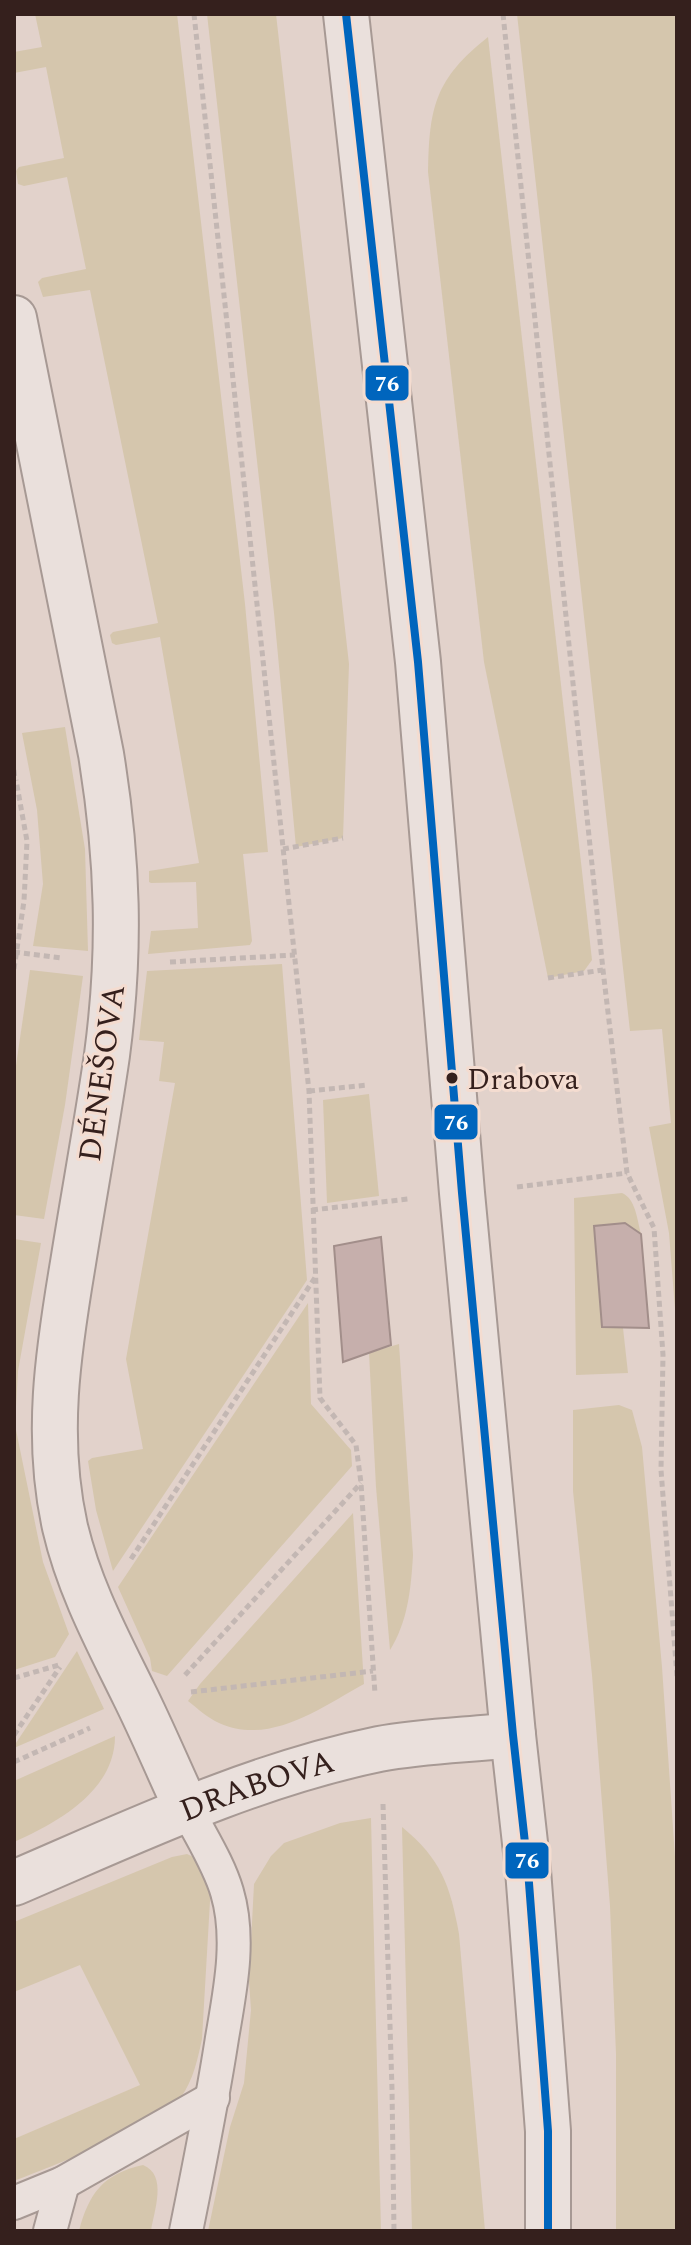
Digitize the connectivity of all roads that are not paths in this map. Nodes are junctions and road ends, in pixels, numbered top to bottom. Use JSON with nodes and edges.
{"nodes":[{"id":1,"x":346,"y":14,"type":"edge"},
{"id":2,"x":14,"y":318,"type":"edge"},
{"id":3,"x":513,"y":1735,"type":"junction"},
{"id":4,"x":187,"y":1809,"type":"junction"},
{"id":5,"x":14,"y":1883,"type":"edge"},
{"id":6,"x":213,"y":2098,"type":"junction"},
{"id":7,"x":63,"y":2183,"type":"junction"},
{"id":8,"x":14,"y":2203,"type":"edge"},
{"id":9,"x":50,"y":2231,"type":"edge"},
{"id":10,"x":186,"y":2231,"type":"edge"},
{"id":11,"x":548,"y":2231,"type":"edge"}],
"edges":[{"from":1,"to":3,"type":"street"},
{"from":2,"to":4,"type":"street","name":"DÉNEŠOVA"},
{"from":3,"to":4,"type":"street","name":"DRABOVA"},
{"from":3,"to":11,"type":"street"},
{"from":4,"to":5,"type":"street","name":"DRABOVA"},
{"from":4,"to":6,"type":"lane"},
{"from":6,"to":7,"type":"lane"},
{"from":6,"to":10,"type":"lane"},
{"from":7,"to":8,"type":"lane"},
{"from":7,"to":9,"type":"lane"}]}
